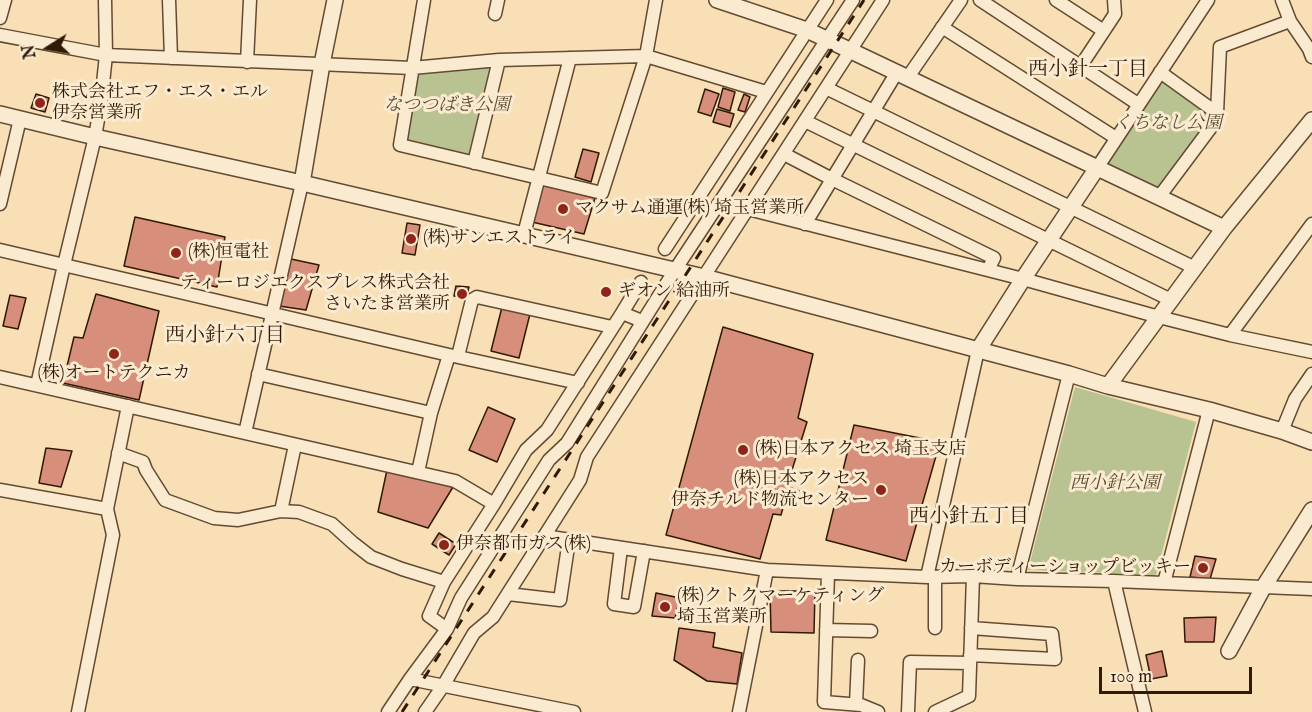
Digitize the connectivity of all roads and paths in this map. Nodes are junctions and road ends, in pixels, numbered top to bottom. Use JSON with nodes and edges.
{"nodes":[{"id":1,"x":4,"y":0,"type":"edge"},
{"id":2,"x":105,"y":0,"type":"edge"},
{"id":3,"x":170,"y":0,"type":"edge"},
{"id":4,"x":250,"y":0,"type":"edge"},
{"id":5,"x":335,"y":0,"type":"edge"},
{"id":6,"x":424,"y":0,"type":"edge"},
{"id":7,"x":498,"y":0,"type":"edge"},
{"id":8,"x":656,"y":0,"type":"edge"},
{"id":9,"x":827,"y":0,"type":"edge"},
{"id":10,"x":853,"y":0,"type":"edge"},
{"id":11,"x":883,"y":0,"type":"edge"},
{"id":12,"x":961,"y":0,"type":"edge"},
{"id":13,"x":980,"y":0,"type":"edge"},
{"id":14,"x":1056,"y":0,"type":"edge"},
{"id":15,"x":1114,"y":0,"type":"edge"},
{"id":16,"x":1208,"y":0,"type":"edge"},
{"id":17,"x":1282,"y":0,"type":"edge"},
{"id":18,"x":723,"y":1,"type":"edge"},
{"id":19,"x":495,"y":14,"type":"dead end"},
{"id":20,"x":0,"y":17,"type":"edge"},
{"id":21,"x":1290,"y":21,"type":"junction"},
{"id":22,"x":942,"y":27,"type":"junction"},
{"id":23,"x":807,"y":30,"type":"junction"},
{"id":24,"x":1104,"y":31,"type":"junction"},
{"id":25,"x":0,"y":35,"type":"edge"},
{"id":26,"x":1306,"y":36,"type":"edge"},
{"id":27,"x":828,"y":40,"type":"junction"},
{"id":28,"x":851,"y":50,"type":"junction"},
{"id":29,"x":106,"y":55,"type":"junction"},
{"id":30,"x":646,"y":56,"type":"junction"},
{"id":31,"x":1312,"y":57,"type":"edge"},
{"id":32,"x":171,"y":58,"type":"junction"},
{"id":33,"x":570,"y":58,"type":"junction"},
{"id":34,"x":499,"y":60,"type":"junction"},
{"id":35,"x":246,"y":62,"type":"junction"},
{"id":36,"x":322,"y":64,"type":"junction"},
{"id":37,"x":1080,"y":66,"type":"junction"},
{"id":38,"x":412,"y":68,"type":"junction"},
{"id":39,"x":1160,"y":72,"type":"junction"},
{"id":40,"x":778,"y":74,"type":"junction"},
{"id":41,"x":903,"y":75,"type":"junction"},
{"id":42,"x":798,"y":84,"type":"junction"},
{"id":43,"x":826,"y":88,"type":"junction"},
{"id":44,"x":766,"y":92,"type":"junction"},
{"id":45,"x":1138,"y":104,"type":"junction"},
{"id":46,"x":873,"y":111,"type":"junction"},
{"id":47,"x":1217,"y":112,"type":"junction"},
{"id":48,"x":0,"y":114,"type":"edge"},
{"id":49,"x":20,"y":119,"type":"junction"},
{"id":50,"x":1312,"y":120,"type":"edge"},
{"id":51,"x":805,"y":121,"type":"junction"},
{"id":52,"x":95,"y":137,"type":"junction"},
{"id":53,"x":1116,"y":138,"type":"junction"},
{"id":54,"x":852,"y":146,"type":"junction"},
{"id":55,"x":784,"y":154,"type":"junction"},
{"id":56,"x":474,"y":163,"type":"junction"},
{"id":57,"x":1097,"y":168,"type":"junction"},
{"id":58,"x":539,"y":178,"type":"junction"},
{"id":59,"x":832,"y":179,"type":"junction"},
{"id":60,"x":302,"y":183,"type":"junction"},
{"id":61,"x":1159,"y":197,"type":"junction"},
{"id":62,"x":0,"y":204,"type":"edge"},
{"id":63,"x":1070,"y":207,"type":"junction"},
{"id":64,"x":748,"y":209,"type":"junction"},
{"id":65,"x":805,"y":224,"type":"junction"},
{"id":66,"x":1312,"y":224,"type":"edge"},
{"id":67,"x":1224,"y":228,"type":"junction"},
{"id":68,"x":524,"y":234,"type":"junction"},
{"id":69,"x":1048,"y":240,"type":"junction"},
{"id":70,"x":666,"y":249,"type":"dead end"},
{"id":71,"x":0,"y":250,"type":"edge"},
{"id":72,"x":64,"y":265,"type":"junction"},
{"id":73,"x":1195,"y":268,"type":"junction"},
{"id":74,"x":675,"y":270,"type":"junction"},
{"id":75,"x":988,"y":270,"type":"junction"},
{"id":76,"x":705,"y":277,"type":"junction"},
{"id":77,"x":1023,"y":279,"type":"junction"},
{"id":78,"x":640,"y":282,"type":"dead end"},
{"id":79,"x":1171,"y":300,"type":"junction"},
{"id":80,"x":272,"y":313,"type":"junction"},
{"id":81,"x":621,"y":313,"type":"junction"},
{"id":82,"x":1159,"y":317,"type":"junction"},
{"id":83,"x":642,"y":321,"type":"junction"},
{"id":84,"x":612,"y":327,"type":"junction"},
{"id":85,"x":1230,"y":335,"type":"junction"},
{"id":86,"x":978,"y":350,"type":"junction"},
{"id":87,"x":1312,"y":352,"type":"edge"},
{"id":88,"x":454,"y":355,"type":"junction"},
{"id":89,"x":258,"y":374,"type":"junction"},
{"id":90,"x":1069,"y":374,"type":"junction"},
{"id":91,"x":1312,"y":374,"type":"edge"},
{"id":92,"x":0,"y":377,"type":"edge"},
{"id":93,"x":578,"y":383,"type":"junction"},
{"id":94,"x":38,"y":385,"type":"junction"},
{"id":95,"x":1108,"y":386,"type":"junction"},
{"id":96,"x":128,"y":406,"type":"junction"},
{"id":97,"x":1209,"y":410,"type":"junction"},
{"id":98,"x":431,"y":413,"type":"junction"},
{"id":99,"x":1282,"y":431,"type":"junction"},
{"id":100,"x":245,"y":433,"type":"junction"},
{"id":101,"x":1312,"y":442,"type":"edge"},
{"id":102,"x":295,"y":445,"type":"junction"},
{"id":103,"x":118,"y":453,"type":"junction"},
{"id":104,"x":418,"y":472,"type":"junction"},
{"id":105,"x":0,"y":490,"type":"edge"},
{"id":106,"x":494,"y":504,"type":"junction"},
{"id":107,"x":107,"y":509,"type":"junction"},
{"id":108,"x":1312,"y":510,"type":"edge"},
{"id":109,"x":281,"y":511,"type":"junction"},
{"id":110,"x":544,"y":536,"type":"junction"},
{"id":111,"x":569,"y":540,"type":"junction"},
{"id":112,"x":621,"y":548,"type":"junction"},
{"id":113,"x":644,"y":551,"type":"junction"},
{"id":114,"x":767,"y":570,"type":"junction"},
{"id":115,"x":828,"y":573,"type":"junction"},
{"id":116,"x":972,"y":576,"type":"junction"},
{"id":117,"x":931,"y":577,"type":"junction"},
{"id":118,"x":1017,"y":579,"type":"junction"},
{"id":119,"x":1114,"y":581,"type":"junction"},
{"id":120,"x":444,"y":582,"type":"junction"},
{"id":121,"x":1164,"y":583,"type":"junction"},
{"id":122,"x":1263,"y":588,"type":"junction"},
{"id":123,"x":1312,"y":589,"type":"edge"},
{"id":124,"x":508,"y":594,"type":"junction"},
{"id":125,"x":934,"y":628,"type":"dead end"},
{"id":126,"x":971,"y":628,"type":"junction"},
{"id":127,"x":447,"y":629,"type":"junction"},
{"id":128,"x":826,"y":630,"type":"junction"},
{"id":129,"x":871,"y":631,"type":"dead end"},
{"id":130,"x":1229,"y":651,"type":"dead end"},
{"id":131,"x":970,"y":659,"type":"junction"},
{"id":132,"x":858,"y":660,"type":"dead end"},
{"id":133,"x":410,"y":679,"type":"junction"},
{"id":134,"x":442,"y":686,"type":"junction"},
{"id":135,"x":856,"y":704,"type":"junction"},
{"id":136,"x":78,"y":712,"type":"edge"},
{"id":137,"x":388,"y":712,"type":"edge"},
{"id":138,"x":425,"y":712,"type":"edge"},
{"id":139,"x":574,"y":712,"type":"edge"},
{"id":140,"x":739,"y":712,"type":"edge"},
{"id":141,"x":878,"y":712,"type":"edge"},
{"id":142,"x":908,"y":712,"type":"edge"},
{"id":143,"x":935,"y":712,"type":"edge"},
{"id":144,"x":1145,"y":712,"type":"edge"}],
"edges":[{"from":1,"to":20,"type":"street"},
{"from":2,"to":29,"type":"street"},
{"from":3,"to":32,"type":"street"},
{"from":4,"to":35,"type":"street"},
{"from":5,"to":36,"type":"street"},
{"from":6,"to":38,"type":"street"},
{"from":7,"to":19,"type":"street"},
{"from":8,"to":30,"type":"street"},
{"from":9,"to":23,"type":"street"},
{"from":10,"to":27,"type":"street"},
{"from":11,"to":28,"type":"street"},
{"from":12,"to":22,"type":"street"},
{"from":13,"to":37,"type":"street"},
{"from":14,"to":24,"type":"street"},
{"from":15,"to":24,"type":"street"},
{"from":16,"to":39,"type":"street"},
{"from":17,"to":21,"type":"street"},
{"from":18,"to":23,"type":"street"},
{"from":21,"to":26,"type":"street"},
{"from":21,"to":47,"type":"street"},
{"from":22,"to":41,"type":"street"},
{"from":22,"to":53,"type":"street"},
{"from":23,"to":27,"type":"street"},
{"from":23,"to":40,"type":"street"},
{"from":24,"to":37,"type":"street"},
{"from":25,"to":29,"type":"street"},
{"from":26,"to":31,"type":"street"},
{"from":27,"to":28,"type":"street"},
{"from":27,"to":42,"type":"street"},
{"from":28,"to":41,"type":"street"},
{"from":28,"to":43,"type":"street"},
{"from":29,"to":32,"type":"street"},
{"from":29,"to":52,"type":"street"},
{"from":30,"to":33,"type":"street"},
{"from":30,"to":44,"type":"street"},
{"from":30,"to":58,"type":"street"},
{"from":32,"to":35,"type":"street"},
{"from":33,"to":34,"type":"street"},
{"from":33,"to":58,"type":"street"},
{"from":34,"to":38,"type":"street"},
{"from":34,"to":56,"type":"street"},
{"from":35,"to":36,"type":"street"},
{"from":36,"to":38,"type":"street"},
{"from":36,"to":60,"type":"street"},
{"from":37,"to":45,"type":"street"},
{"from":38,"to":56,"type":"street"},
{"from":39,"to":45,"type":"street"},
{"from":39,"to":47,"type":"street"},
{"from":40,"to":42,"type":"street"},
{"from":40,"to":44,"type":"street"},
{"from":41,"to":46,"type":"street"},
{"from":41,"to":57,"type":"street"},
{"from":42,"to":74,"type":"street"},
{"from":43,"to":46,"type":"street"},
{"from":43,"to":51,"type":"street"},
{"from":44,"to":70,"type":"street"},
{"from":45,"to":53,"type":"street"},
{"from":46,"to":54,"type":"street"},
{"from":46,"to":63,"type":"street"},
{"from":47,"to":61,"type":"street"},
{"from":48,"to":49,"type":"street"},
{"from":49,"to":52,"type":"street"},
{"from":49,"to":62,"type":"street"},
{"from":50,"to":67,"type":"street"},
{"from":51,"to":54,"type":"street"},
{"from":51,"to":55,"type":"street"},
{"from":52,"to":60,"type":"street"},
{"from":52,"to":72,"type":"street"},
{"from":53,"to":57,"type":"street"},
{"from":54,"to":59,"type":"street"},
{"from":54,"to":69,"type":"street"},
{"from":55,"to":59,"type":"street"},
{"from":55,"to":64,"type":"street"},
{"from":56,"to":58,"type":"street"},
{"from":57,"to":61,"type":"street"},
{"from":57,"to":63,"type":"street"},
{"from":58,"to":68,"type":"street"},
{"from":59,"to":65,"type":"street"},
{"from":59,"to":75,"type":"street"},
{"from":60,"to":68,"type":"street"},
{"from":60,"to":80,"type":"street"},
{"from":61,"to":67,"type":"street"},
{"from":63,"to":69,"type":"street"},
{"from":63,"to":73,"type":"street"},
{"from":64,"to":65,"type":"street"},
{"from":64,"to":76,"type":"street"},
{"from":65,"to":75,"type":"street"},
{"from":66,"to":85,"type":"street"},
{"from":67,"to":73,"type":"street"},
{"from":68,"to":74,"type":"street"},
{"from":69,"to":77,"type":"street"},
{"from":69,"to":79,"type":"street"},
{"from":71,"to":72,"type":"street"},
{"from":72,"to":80,"type":"street"},
{"from":72,"to":94,"type":"street"},
{"from":73,"to":79,"type":"street"},
{"from":74,"to":76,"type":"street"},
{"from":74,"to":83,"type":"street"},
{"from":75,"to":77,"type":"street"},
{"from":76,"to":86,"type":"street"},
{"from":76,"to":110,"type":"street"},
{"from":77,"to":82,"type":"street"},
{"from":77,"to":86,"type":"street"},
{"from":78,"to":81,"type":"street"},
{"from":79,"to":82,"type":"street"},
{"from":80,"to":88,"type":"street"},
{"from":80,"to":89,"type":"street"},
{"from":81,"to":83,"type":"street"},
{"from":81,"to":84,"type":"street"},
{"from":82,"to":85,"type":"street"},
{"from":82,"to":95,"type":"street"},
{"from":83,"to":127,"type":"street"},
{"from":84,"to":88,"type":"street"},
{"from":84,"to":93,"type":"street"},
{"from":85,"to":87,"type":"street"},
{"from":86,"to":90,"type":"street"},
{"from":86,"to":117,"type":"street"},
{"from":88,"to":93,"type":"street"},
{"from":88,"to":98,"type":"street"},
{"from":89,"to":98,"type":"street"},
{"from":89,"to":100,"type":"street"},
{"from":90,"to":95,"type":"street"},
{"from":90,"to":118,"type":"street"},
{"from":91,"to":99,"type":"street"},
{"from":92,"to":94,"type":"street"},
{"from":93,"to":106,"type":"street"},
{"from":94,"to":96,"type":"street"},
{"from":95,"to":97,"type":"street"},
{"from":96,"to":100,"type":"street"},
{"from":96,"to":103,"type":"street"},
{"from":97,"to":99,"type":"street"},
{"from":97,"to":121,"type":"street"},
{"from":98,"to":104,"type":"street"},
{"from":99,"to":101,"type":"street"},
{"from":100,"to":102,"type":"street"},
{"from":102,"to":104,"type":"street"},
{"from":102,"to":109,"type":"street"},
{"from":103,"to":107,"type":"street"},
{"from":103,"to":109,"type":"street"},
{"from":104,"to":106,"type":"street"},
{"from":105,"to":107,"type":"street"},
{"from":106,"to":120,"type":"street"},
{"from":107,"to":136,"type":"street"},
{"from":108,"to":122,"type":"street"},
{"from":109,"to":120,"type":"street"},
{"from":110,"to":111,"type":"street"},
{"from":110,"to":124,"type":"street"},
{"from":111,"to":112,"type":"street"},
{"from":111,"to":124,"type":"street"},
{"from":112,"to":113,"type":"street"},
{"from":112,"to":113,"type":"street"},
{"from":113,"to":114,"type":"street"},
{"from":114,"to":115,"type":"street"},
{"from":114,"to":140,"type":"street"},
{"from":115,"to":117,"type":"street"},
{"from":115,"to":128,"type":"street"},
{"from":116,"to":117,"type":"street"},
{"from":116,"to":118,"type":"street"},
{"from":116,"to":126,"type":"street"},
{"from":117,"to":125,"type":"street"},
{"from":118,"to":119,"type":"street"},
{"from":119,"to":121,"type":"street"},
{"from":119,"to":144,"type":"street"},
{"from":120,"to":127,"type":"street"},
{"from":121,"to":122,"type":"street"},
{"from":122,"to":123,"type":"street"},
{"from":122,"to":130,"type":"street"},
{"from":124,"to":134,"type":"street"},
{"from":126,"to":131,"type":"street"},
{"from":126,"to":131,"type":"street"},
{"from":127,"to":133,"type":"street"},
{"from":128,"to":129,"type":"street"},
{"from":128,"to":135,"type":"street"},
{"from":131,"to":142,"type":"street"},
{"from":131,"to":143,"type":"street"},
{"from":132,"to":135,"type":"street"},
{"from":133,"to":134,"type":"street"},
{"from":133,"to":137,"type":"street"},
{"from":134,"to":138,"type":"street"},
{"from":134,"to":139,"type":"street"},
{"from":135,"to":141,"type":"street"}]}
